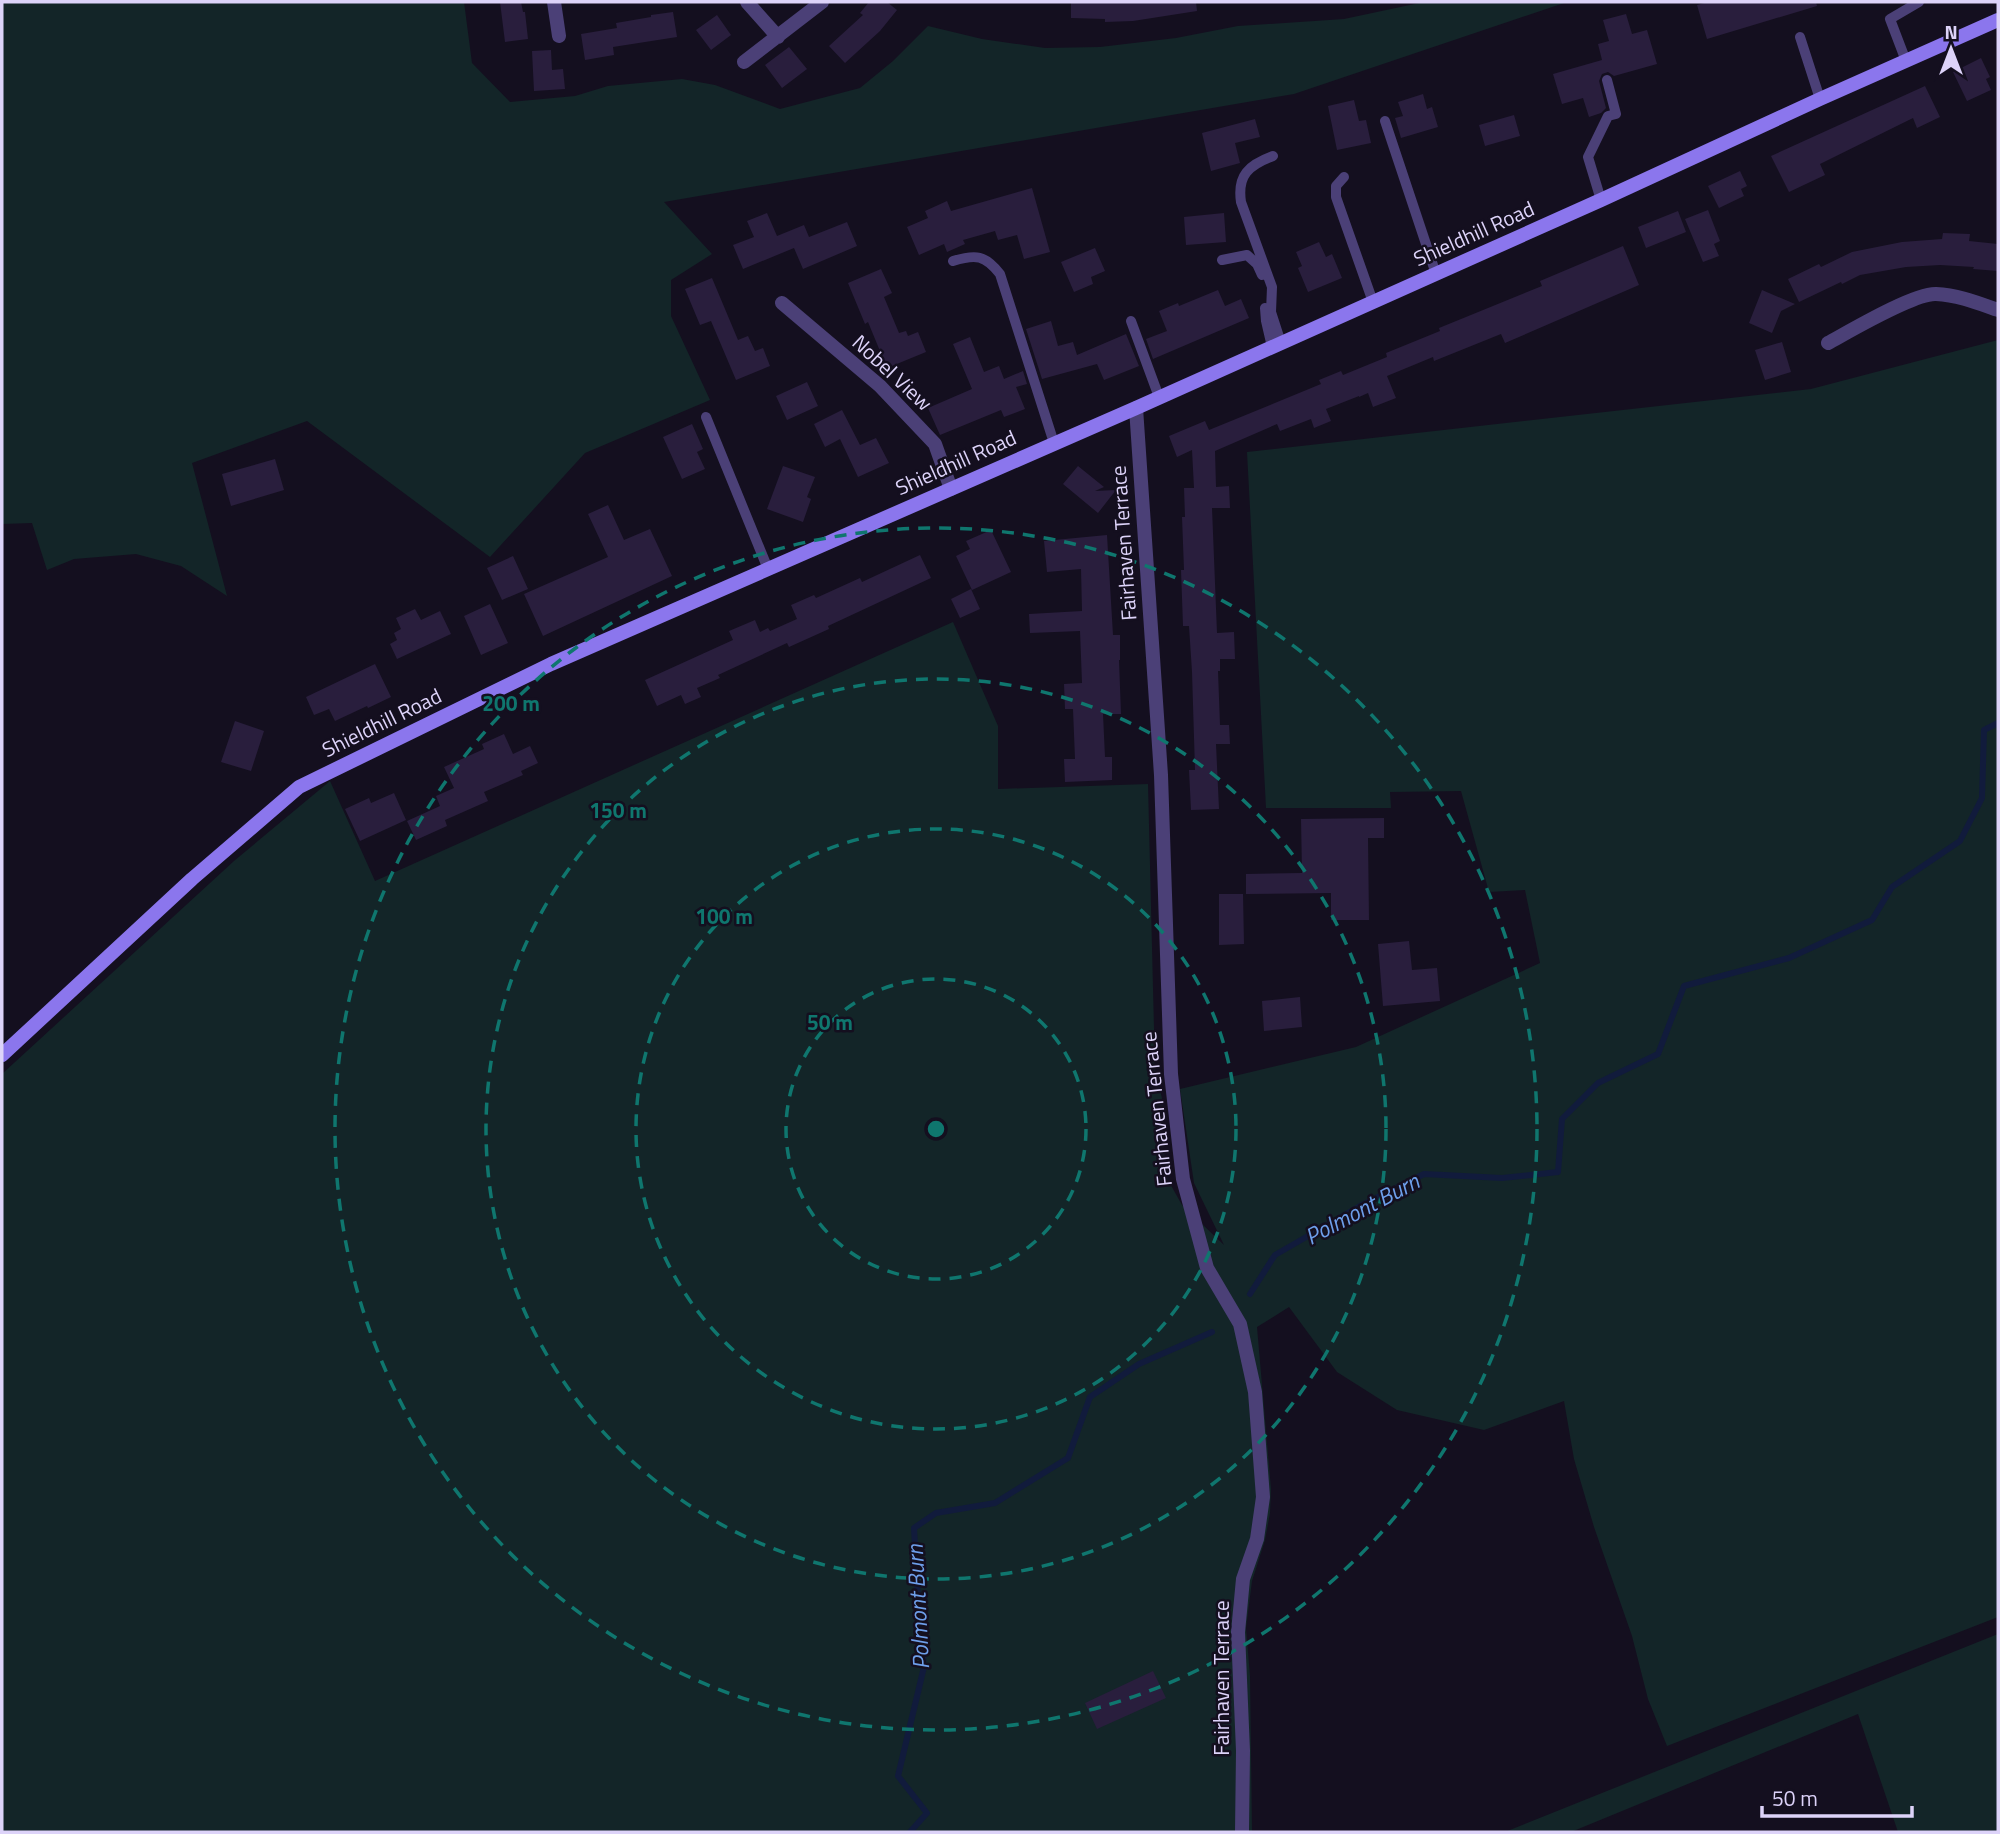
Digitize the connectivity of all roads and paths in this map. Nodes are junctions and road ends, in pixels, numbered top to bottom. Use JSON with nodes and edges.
{"nodes":[{"id":1,"x":558,"y":2,"type":"edge"},
{"id":2,"x":747,"y":2,"type":"edge"},
{"id":3,"x":822,"y":2,"type":"edge"},
{"id":4,"x":1919,"y":2,"type":"edge"},
{"id":5,"x":1998,"y":22,"type":"edge"},
{"id":6,"x":559,"y":36,"type":"dead end"},
{"id":7,"x":778,"y":37,"type":"junction"},
{"id":8,"x":1800,"y":37,"type":"dead end"},
{"id":9,"x":1906,"y":61,"type":"junction"},
{"id":10,"x":744,"y":62,"type":"dead end"},
{"id":11,"x":1606,"y":80,"type":"dead end"},
{"id":12,"x":1820,"y":99,"type":"junction"},
{"id":13,"x":1385,"y":121,"type":"dead end"},
{"id":14,"x":1273,"y":156,"type":"dead end"},
{"id":15,"x":1343,"y":177,"type":"dead end"},
{"id":16,"x":1601,"y":200,"type":"junction"},
{"id":17,"x":1222,"y":260,"type":"dead end"},
{"id":18,"x":953,"y":261,"type":"dead end"},
{"id":19,"x":1436,"y":274,"type":"junction"},
{"id":20,"x":1373,"y":302,"type":"junction"},
{"id":21,"x":782,"y":303,"type":"dead end"},
{"id":22,"x":1998,"y":310,"type":"edge"},
{"id":23,"x":1131,"y":321,"type":"dead end"},
{"id":24,"x":1828,"y":343,"type":"dead end"},
{"id":25,"x":1277,"y":345,"type":"junction"},
{"id":26,"x":1159,"y":397,"type":"junction"},
{"id":27,"x":1136,"y":408,"type":"junction"},
{"id":28,"x":706,"y":417,"type":"dead end"},
{"id":29,"x":1055,"y":443,"type":"junction"},
{"id":30,"x":951,"y":489,"type":"junction"},
{"id":31,"x":768,"y":569,"type":"junction"},
{"id":32,"x":2,"y":1055,"type":"edge"},
{"id":33,"x":1242,"y":1832,"type":"edge"}],
"edges":[{"from":1,"to":6,"type":"street"},
{"from":2,"to":7,"type":"street"},
{"from":3,"to":7,"type":"street"},
{"from":4,"to":9,"type":"lane"},
{"from":5,"to":9,"type":"main road","name":"Shieldhill Road"},
{"from":7,"to":10,"type":"street"},
{"from":8,"to":12,"type":"lane"},
{"from":9,"to":12,"type":"main road","name":"Shieldhill Road"},
{"from":11,"to":16,"type":"lane"},
{"from":12,"to":16,"type":"main road","name":"Shieldhill Road"},
{"from":13,"to":19,"type":"lane"},
{"from":14,"to":25,"type":"lane"},
{"from":15,"to":20,"type":"lane"},
{"from":16,"to":19,"type":"main road","name":"Shieldhill Road"},
{"from":17,"to":25,"type":"lane"},
{"from":18,"to":29,"type":"lane"},
{"from":19,"to":20,"type":"main road","name":"Shieldhill Road"},
{"from":20,"to":25,"type":"main road","name":"Shieldhill Road"},
{"from":21,"to":30,"type":"street","name":"Nobel View"},
{"from":22,"to":24,"type":"street"},
{"from":23,"to":26,"type":"lane"},
{"from":25,"to":26,"type":"main road","name":"Shieldhill Road"},
{"from":26,"to":27,"type":"main road","name":"Shieldhill Road"},
{"from":27,"to":29,"type":"main road","name":"Shieldhill Road"},
{"from":27,"to":33,"type":"street","name":"Fairhaven Terrace"},
{"from":28,"to":31,"type":"lane"},
{"from":29,"to":30,"type":"main road","name":"Shieldhill Road"},
{"from":30,"to":31,"type":"main road","name":"Shieldhill Road"},
{"from":31,"to":32,"type":"main road","name":"Shieldhill Road"}]}
